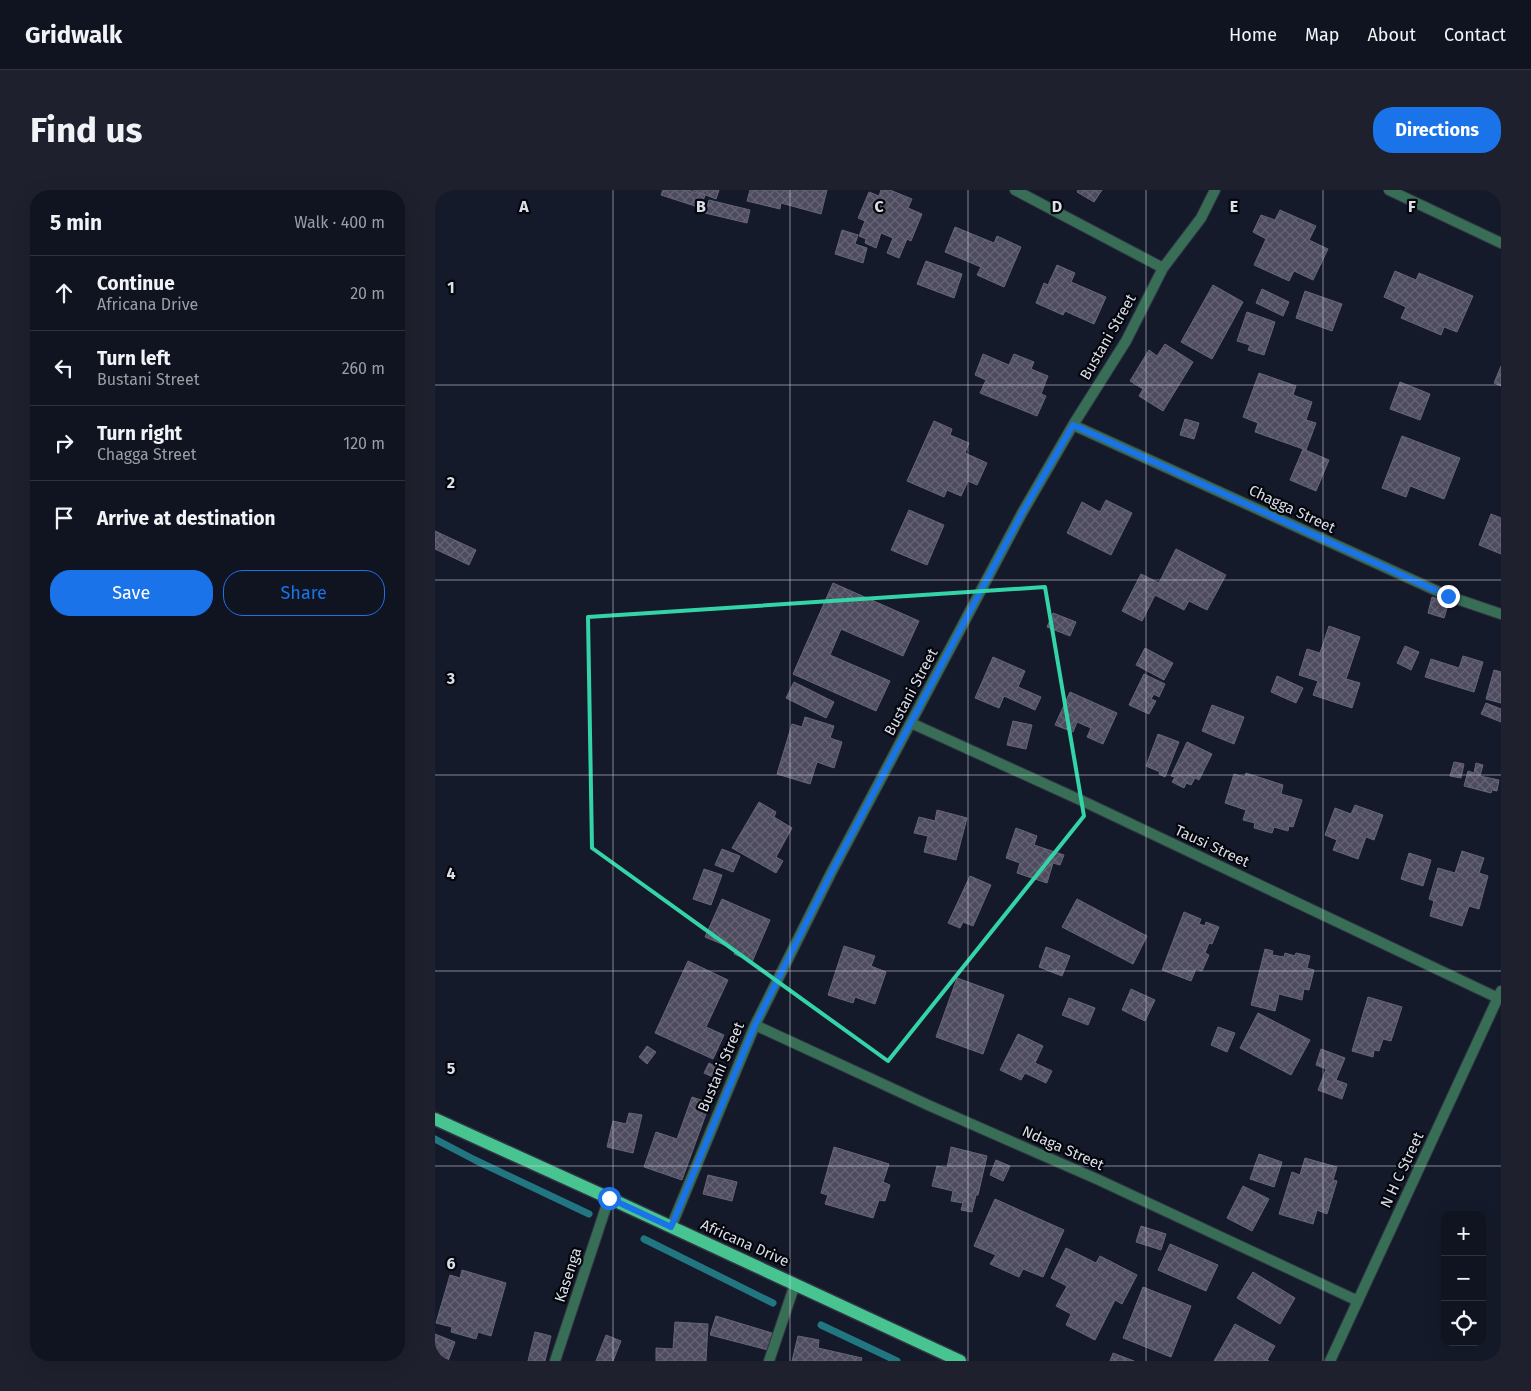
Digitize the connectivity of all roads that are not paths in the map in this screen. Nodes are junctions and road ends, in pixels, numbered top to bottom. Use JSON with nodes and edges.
{"nodes":[{"id":1,"x":1015,"y":190,"type":"edge"},
{"id":2,"x":1215,"y":190,"type":"edge"},
{"id":3,"x":1389,"y":190,"type":"edge"},
{"id":4,"x":1501,"y":243,"type":"edge"},
{"id":5,"x":1163,"y":268,"type":"junction"},
{"id":6,"x":1073,"y":425,"type":"junction"},
{"id":7,"x":1501,"y":614,"type":"edge"},
{"id":8,"x":911,"y":723,"type":"junction"},
{"id":9,"x":1499,"y":995,"type":"edge"},
{"id":10,"x":755,"y":1025,"type":"junction"},
{"id":11,"x":435,"y":1119,"type":"edge"},
{"id":12,"x":609,"y":1198,"type":"junction"},
{"id":13,"x":671,"y":1227,"type":"junction"},
{"id":14,"x":795,"y":1284,"type":"junction"},
{"id":15,"x":1358,"y":1301,"type":"junction"},
{"id":16,"x":555,"y":1361,"type":"edge"},
{"id":17,"x":769,"y":1361,"type":"edge"},
{"id":18,"x":960,"y":1361,"type":"edge"},
{"id":19,"x":1330,"y":1361,"type":"edge"}],
"edges":[{"from":1,"to":5,"type":"street"},
{"from":2,"to":5,"type":"street","name":"Bustani Street"},
{"from":3,"to":4,"type":"street"},
{"from":5,"to":6,"type":"street","name":"Bustani Street"},
{"from":6,"to":7,"type":"street","name":"Chagga Street"},
{"from":6,"to":8,"type":"street","name":"Bustani Street"},
{"from":8,"to":9,"type":"street","name":"Tausi Street"},
{"from":8,"to":10,"type":"street","name":"Bustani Street"},
{"from":9,"to":15,"type":"street","name":"N H C Street"},
{"from":10,"to":13,"type":"street","name":"Bustani Street"},
{"from":10,"to":15,"type":"street","name":"Ndaga Street"},
{"from":11,"to":12,"type":"main road","name":"Africana Drive"},
{"from":12,"to":13,"type":"main road","name":"Africana Drive"},
{"from":12,"to":16,"type":"street","name":"Kasenga"},
{"from":13,"to":14,"type":"main road","name":"Africana Drive"},
{"from":14,"to":17,"type":"street"},
{"from":14,"to":18,"type":"main road","name":"Africana Drive"},
{"from":15,"to":19,"type":"street","name":"N H C Street"}]}
